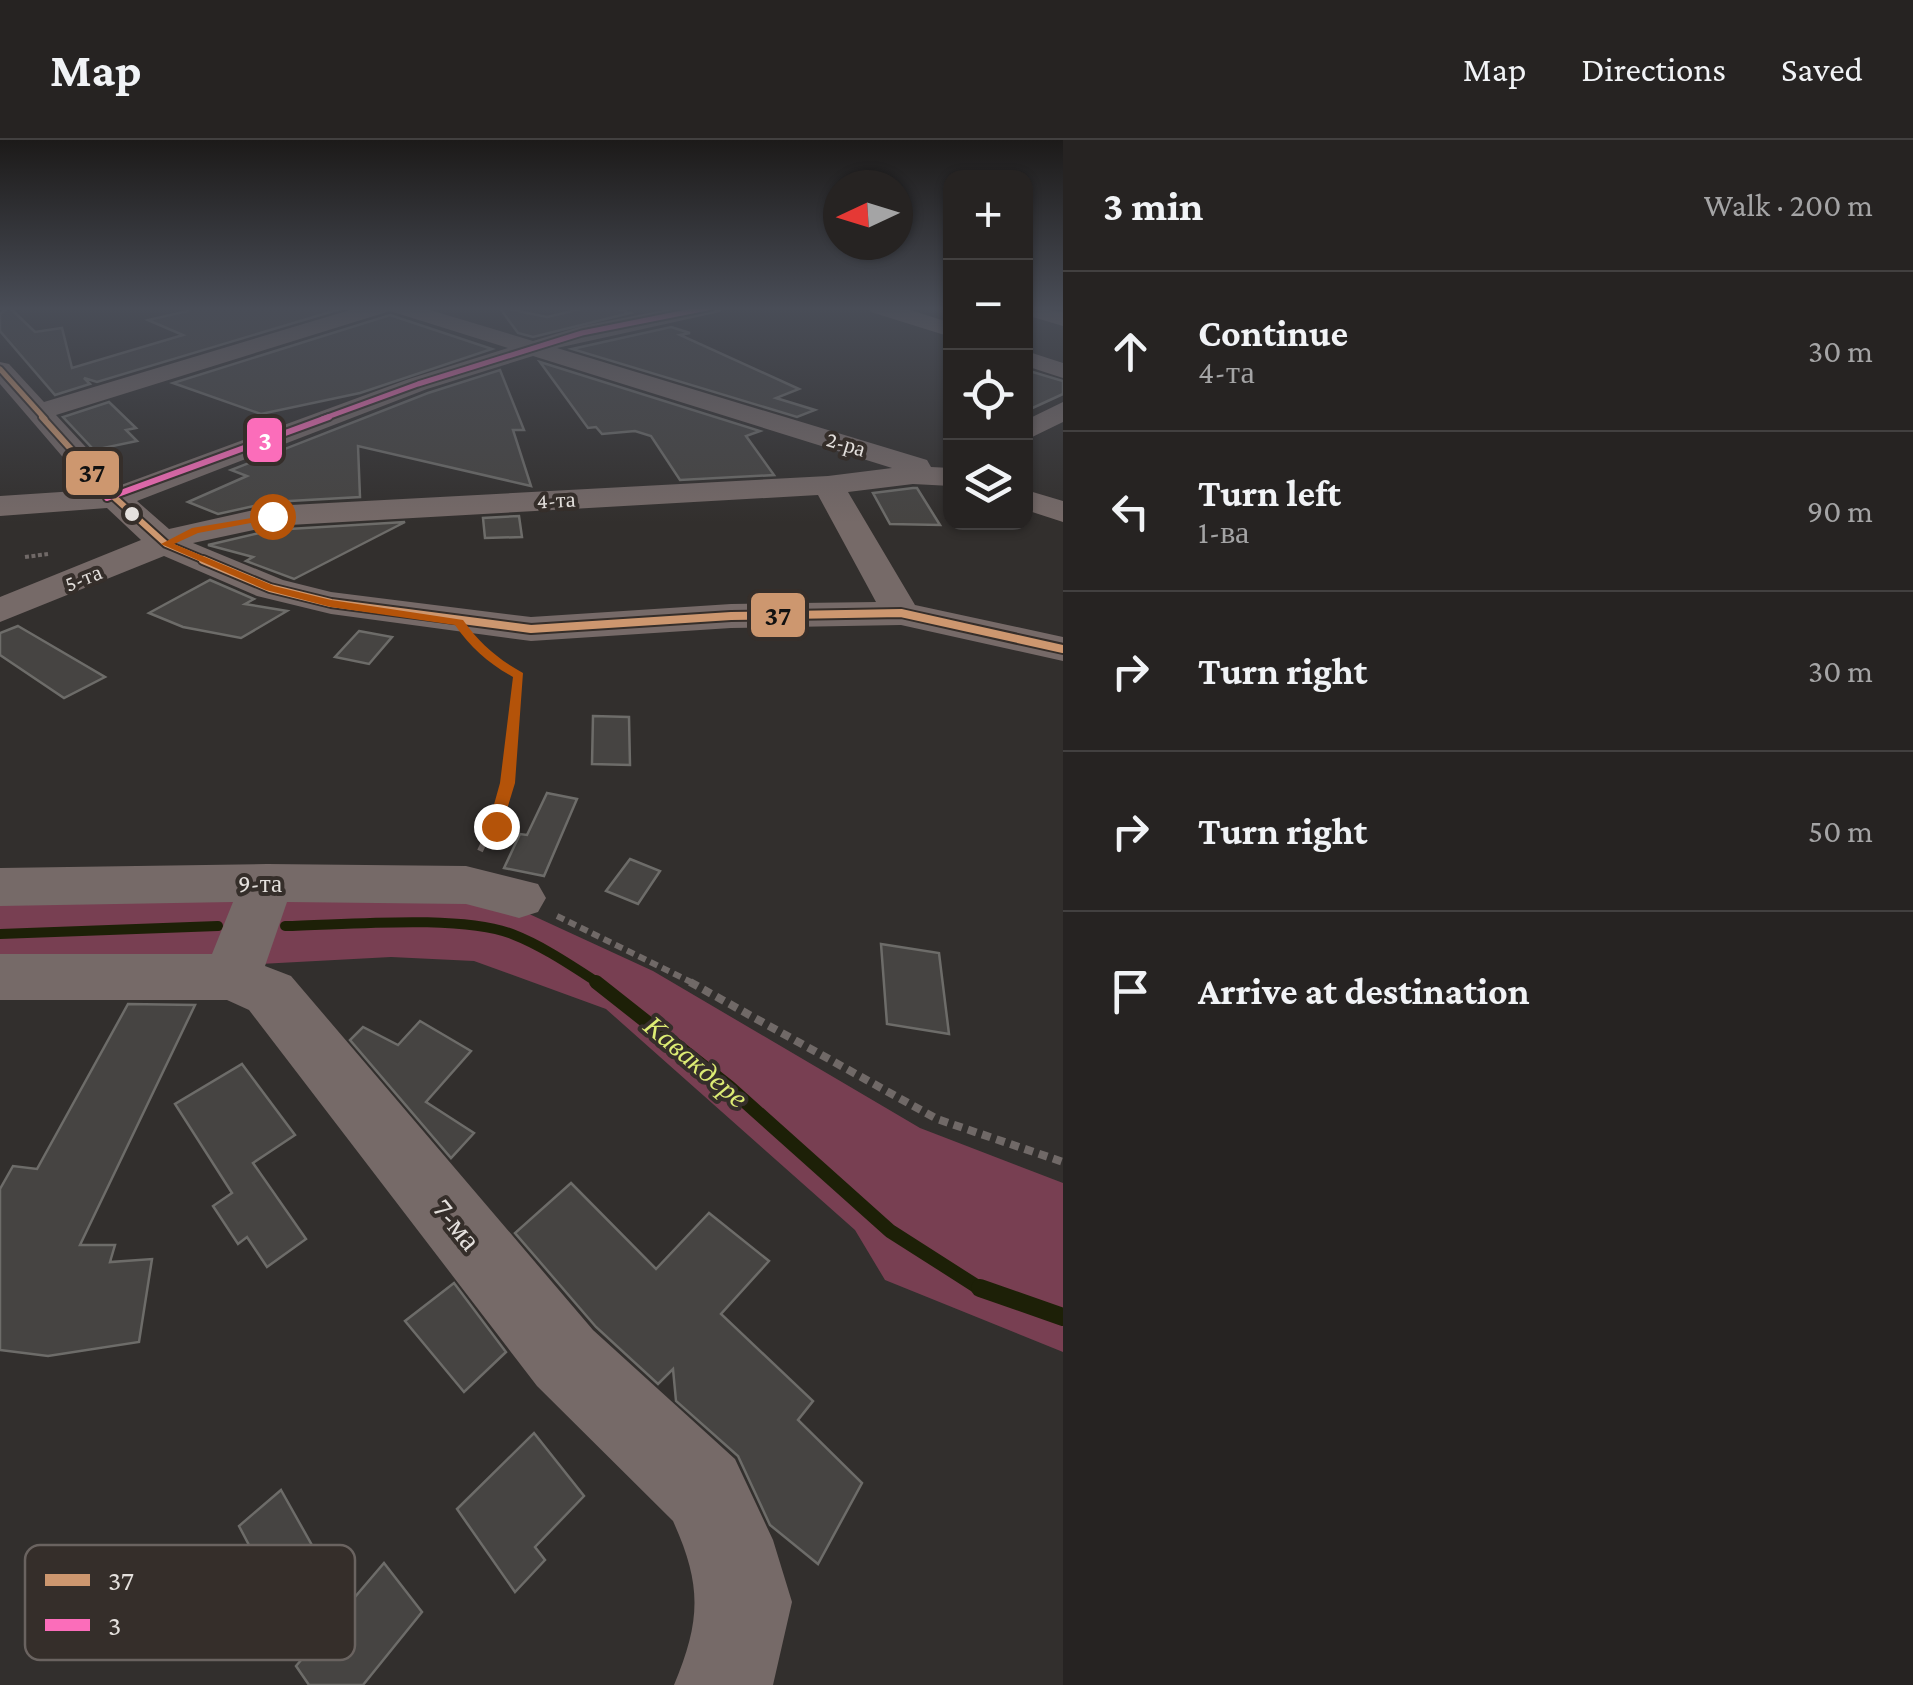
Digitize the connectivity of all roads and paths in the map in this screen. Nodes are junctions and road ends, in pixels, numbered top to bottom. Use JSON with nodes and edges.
{"nodes":[{"id":1,"x":10,"y":379,"type":"edge"},
{"id":2,"x":152,"y":379,"type":"edge"},
{"id":3,"x":439,"y":379,"type":"edge"},
{"id":4,"x":634,"y":379,"type":"edge"},
{"id":5,"x":1063,"y":410,"type":"edge"},
{"id":6,"x":40,"y":412,"type":"junction"},
{"id":7,"x":1033,"y":428,"type":"edge"},
{"id":8,"x":850,"y":445,"type":"junction"},
{"id":9,"x":943,"y":475,"type":"edge"},
{"id":10,"x":943,"y":477,"type":"edge"},
{"id":11,"x":844,"y":482,"type":"junction"},
{"id":12,"x":115,"y":498,"type":"junction"},
{"id":13,"x":1033,"y":502,"type":"edge"},
{"id":14,"x":0,"y":506,"type":"edge"},
{"id":15,"x":1063,"y":512,"type":"edge"},
{"id":16,"x":166,"y":544,"type":"junction"},
{"id":17,"x":0,"y":611,"type":"edge"},
{"id":18,"x":901,"y":613,"type":"junction"},
{"id":19,"x":459,"y":622,"type":"junction"},
{"id":20,"x":1063,"y":649,"type":"edge"},
{"id":21,"x":268,"y":883,"type":"junction"},
{"id":22,"x":419,"y":884,"type":"junction"},
{"id":23,"x":0,"y":887,"type":"edge"},
{"id":24,"x":519,"y":898,"type":"joint"},
{"id":25,"x":232,"y":976,"type":"junction"},
{"id":26,"x":0,"y":977,"type":"edge"},
{"id":27,"x":1063,"y":1162,"type":"edge"},
{"id":28,"x":722,"y":1685,"type":"edge"}],
"edges":[{"from":1,"to":6,"type":"street"},
{"from":2,"to":6,"type":"street"},
{"from":3,"to":12,"type":"street"},
{"from":4,"to":8,"type":"street","name":"2-ра"},
{"from":5,"to":7,"type":"street"},
{"from":6,"to":12,"type":"street"},
{"from":8,"to":9,"type":"street","name":"2-ра"},
{"from":8,"to":11,"type":"street"},
{"from":10,"to":11,"type":"street","name":"4-та"},
{"from":11,"to":16,"type":"street","name":"4-та"},
{"from":11,"to":18,"type":"street"},
{"from":12,"to":14,"type":"street"},
{"from":12,"to":16,"type":"street"},
{"from":13,"to":15,"type":"street"},
{"from":16,"to":17,"type":"street","name":"5-та"},
{"from":16,"to":19,"type":"street"},
{"from":18,"to":19,"type":"street"},
{"from":18,"to":20,"type":"street"},
{"from":19,"to":22,"type":"path"},
{"from":21,"to":22,"type":"street","name":"9-та"},
{"from":21,"to":23,"type":"street","name":"9-та"},
{"from":21,"to":25,"type":"street"},
{"from":22,"to":24,"type":"street","name":"9-та"},
{"from":24,"to":27,"type":"path"},
{"from":25,"to":26,"type":"street","name":"7-ма"},
{"from":25,"to":28,"type":"street","name":"7-ма"}]}
